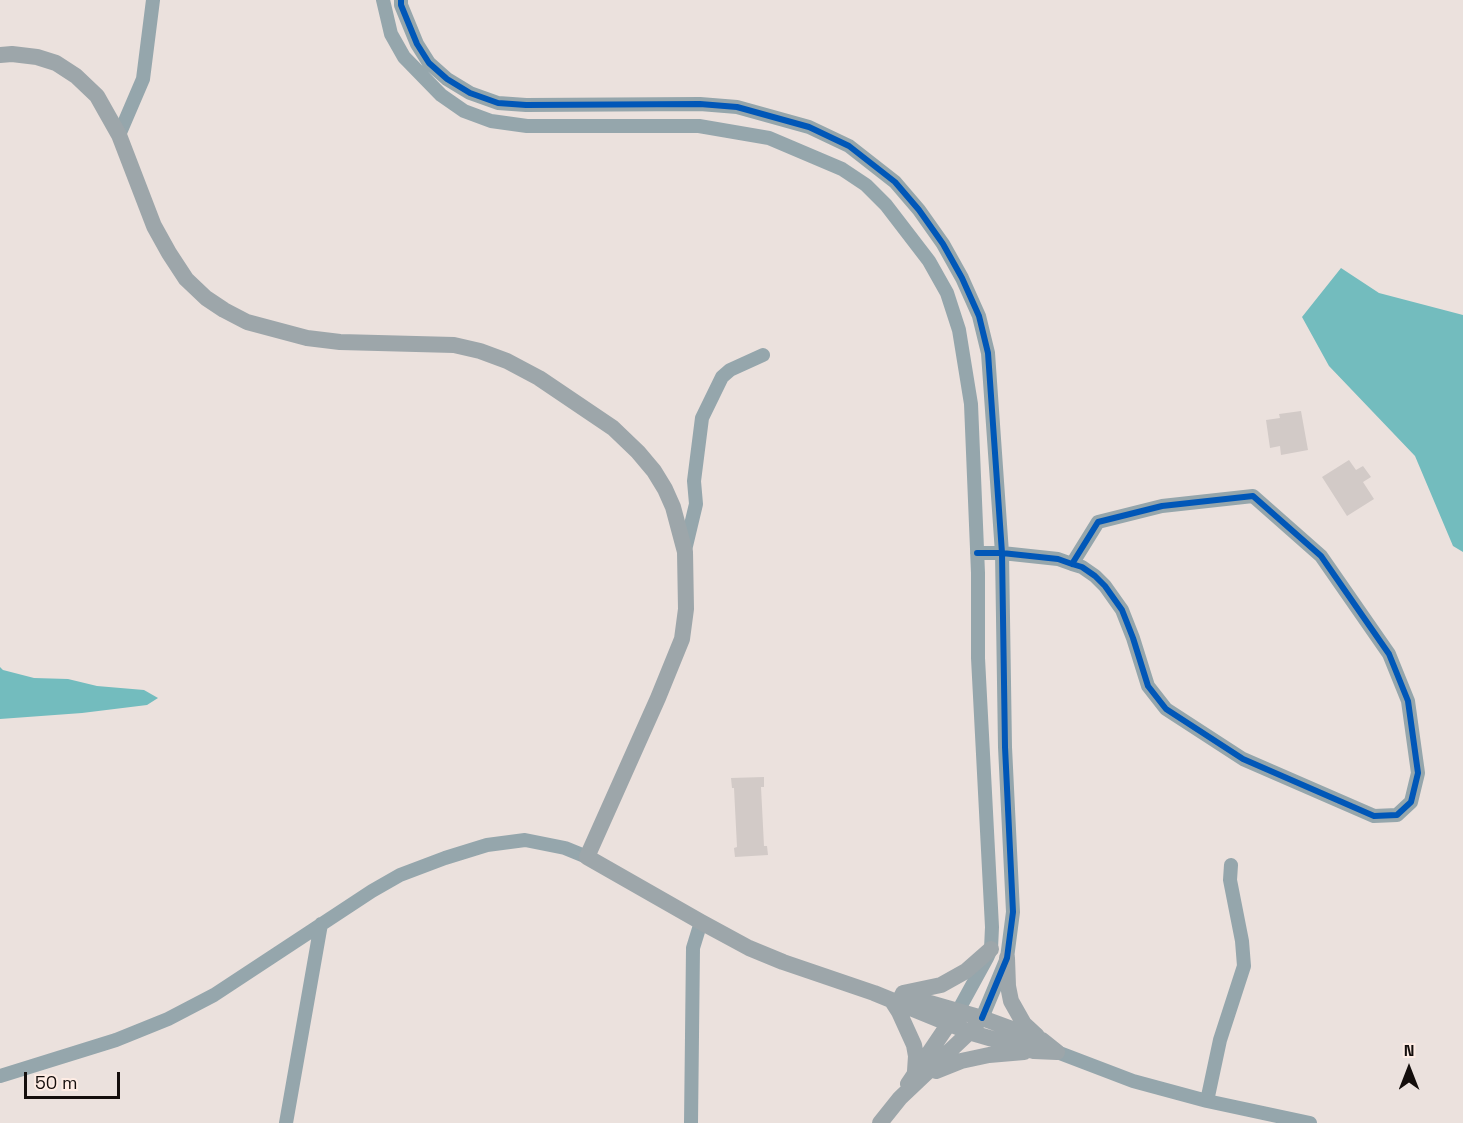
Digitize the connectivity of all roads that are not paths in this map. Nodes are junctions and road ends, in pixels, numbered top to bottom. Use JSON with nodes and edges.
{"nodes":[{"id":1,"x":153,"y":0,"type":"edge"},
{"id":2,"x":383,"y":0,"type":"edge"},
{"id":3,"x":400,"y":0,"type":"edge"},
{"id":4,"x":0,"y":55,"type":"edge"},
{"id":5,"x":119,"y":135,"type":"junction"},
{"id":6,"x":764,"y":355,"type":"dead end"},
{"id":7,"x":685,"y":552,"type":"junction"},
{"id":8,"x":977,"y":553,"type":"junction"},
{"id":9,"x":1002,"y":553,"type":"junction"},
{"id":10,"x":1072,"y":564,"type":"junction"},
{"id":11,"x":587,"y":857,"type":"junction"},
{"id":12,"x":1231,"y":865,"type":"dead end"},
{"id":13,"x":701,"y":922,"type":"junction"},
{"id":14,"x":321,"y":924,"type":"junction"},
{"id":15,"x":991,"y":949,"type":"junction"},
{"id":16,"x":1007,"y":958,"type":"junction"},
{"id":17,"x":895,"y":998,"type":"junction"},
{"id":18,"x":953,"y":1017,"type":"junction"},
{"id":19,"x":982,"y":1018,"type":"junction"},
{"id":20,"x":972,"y":1033,"type":"junction"},
{"id":21,"x":1038,"y":1046,"type":"junction"},
{"id":22,"x":1057,"y":1052,"type":"joint"},
{"id":23,"x":921,"y":1073,"type":"junction"},
{"id":24,"x":0,"y":1076,"type":"edge"},
{"id":25,"x":1207,"y":1101,"type":"junction"},
{"id":26,"x":286,"y":1123,"type":"edge"},
{"id":27,"x":691,"y":1123,"type":"edge"},
{"id":28,"x":880,"y":1123,"type":"edge"},
{"id":29,"x":1310,"y":1123,"type":"edge"}],
"edges":[{"from":1,"to":5,"type":"street"},
{"from":2,"to":8,"type":"street"},
{"from":3,"to":9,"type":"street"},
{"from":4,"to":5,"type":"main road"},
{"from":5,"to":7,"type":"main road"},
{"from":6,"to":7,"type":"street"},
{"from":7,"to":11,"type":"main road"},
{"from":8,"to":9,"type":"street"},
{"from":8,"to":15,"type":"street"},
{"from":9,"to":10,"type":"street"},
{"from":9,"to":16,"type":"street"},
{"from":10,"to":10,"type":"street"},
{"from":11,"to":13,"type":"main road"},
{"from":11,"to":14,"type":"street"},
{"from":12,"to":25,"type":"street"},
{"from":13,"to":17,"type":"main road"},
{"from":13,"to":27,"type":"street"},
{"from":14,"to":24,"type":"street"},
{"from":14,"to":26,"type":"street"},
{"from":15,"to":17,"type":"main road"},
{"from":15,"to":18,"type":"street"},
{"from":16,"to":19,"type":"street"},
{"from":16,"to":21,"type":"main road"},
{"from":17,"to":18,"type":"main road"},
{"from":17,"to":23,"type":"main road"},
{"from":18,"to":19,"type":"main road"},
{"from":18,"to":20,"type":"main road"},
{"from":18,"to":23,"type":"main road"},
{"from":19,"to":20,"type":"main road"},
{"from":19,"to":21,"type":"main road"},
{"from":20,"to":21,"type":"main road"},
{"from":20,"to":23,"type":"main road"},
{"from":21,"to":22,"type":"main road"},
{"from":21,"to":23,"type":"main road"},
{"from":22,"to":25,"type":"street"},
{"from":23,"to":28,"type":"main road"},
{"from":25,"to":29,"type":"street"}]}
